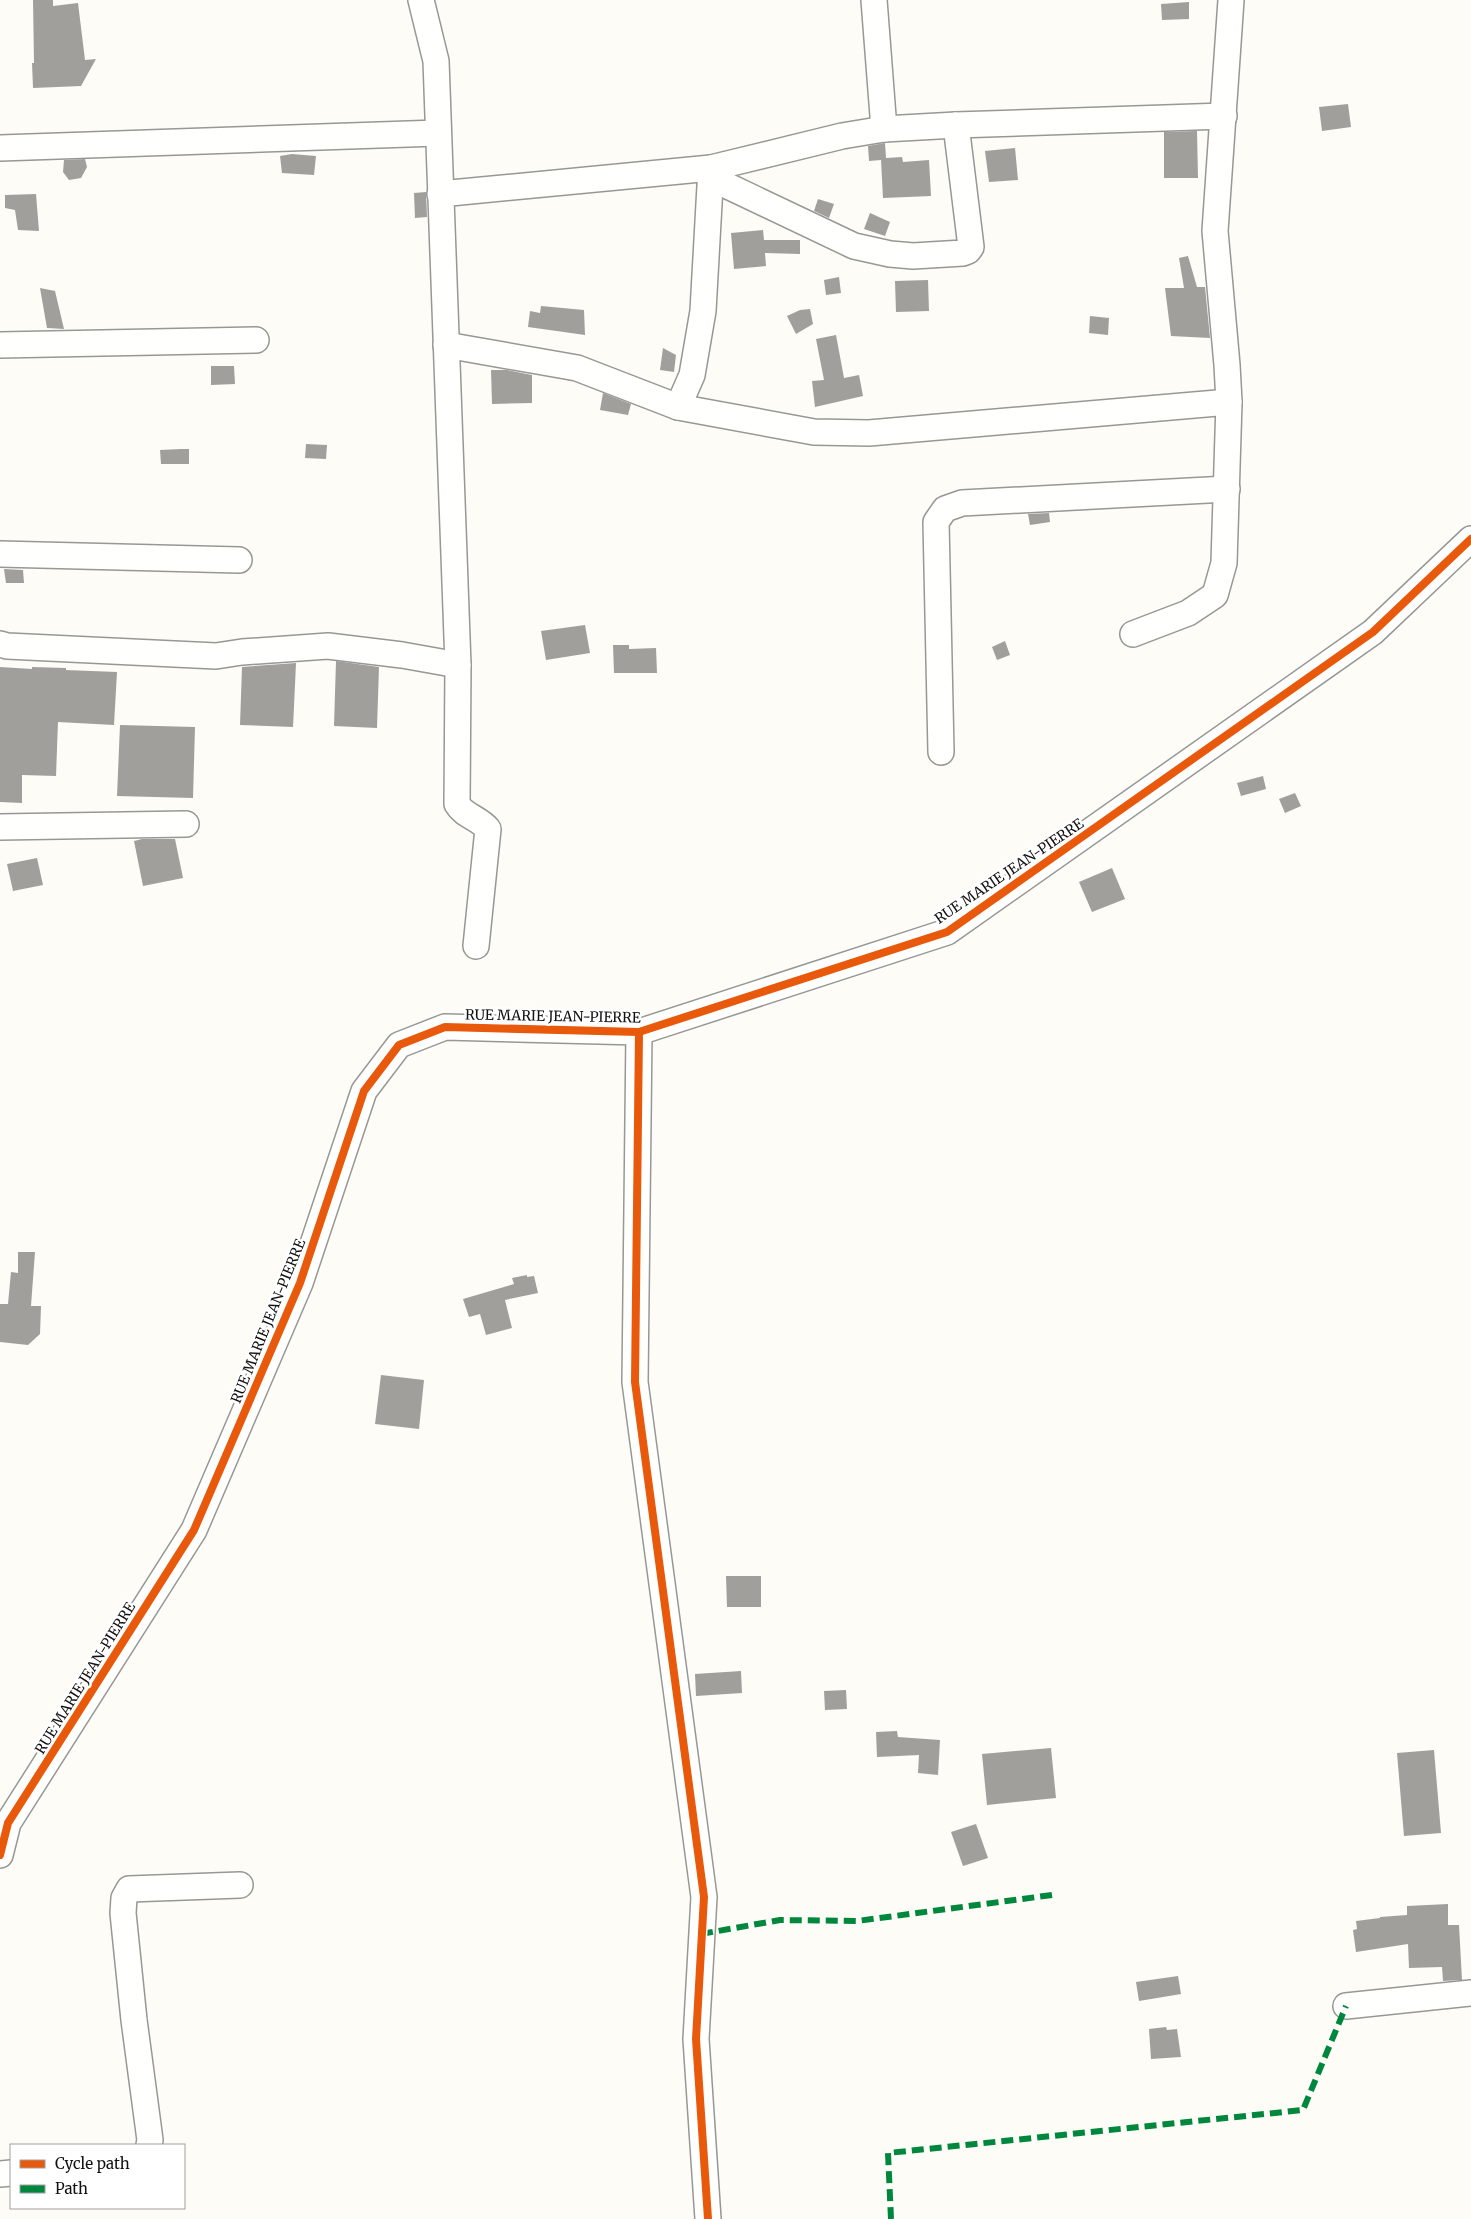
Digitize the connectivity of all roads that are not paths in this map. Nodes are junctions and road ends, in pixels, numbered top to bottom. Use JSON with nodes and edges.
{"nodes":[{"id":1,"x":421,"y":0,"type":"edge"},
{"id":2,"x":874,"y":0,"type":"edge"},
{"id":3,"x":1231,"y":0,"type":"edge"},
{"id":4,"x":1224,"y":116,"type":"junction"},
{"id":5,"x":956,"y":125,"type":"junction"},
{"id":6,"x":884,"y":129,"type":"junction"},
{"id":7,"x":438,"y":133,"type":"junction"},
{"id":8,"x":0,"y":148,"type":"edge"},
{"id":9,"x":711,"y":173,"type":"junction"},
{"id":10,"x":440,"y":194,"type":"junction"},
{"id":11,"x":256,"y":340,"type":"dead end"},
{"id":12,"x":0,"y":345,"type":"edge"},
{"id":13,"x":446,"y":345,"type":"junction"},
{"id":14,"x":1229,"y":402,"type":"junction"},
{"id":15,"x":678,"y":407,"type":"junction"},
{"id":16,"x":1227,"y":489,"type":"junction"},
{"id":17,"x":1471,"y":539,"type":"edge"},
{"id":18,"x":0,"y":554,"type":"edge"},
{"id":19,"x":239,"y":560,"type":"dead end"},
{"id":20,"x":1133,"y":634,"type":"dead end"},
{"id":21,"x":0,"y":644,"type":"edge"},
{"id":22,"x":458,"y":665,"type":"junction"},
{"id":23,"x":942,"y":752,"type":"dead end"},
{"id":24,"x":186,"y":824,"type":"dead end"},
{"id":25,"x":0,"y":826,"type":"edge"},
{"id":26,"x":476,"y":946,"type":"dead end"},
{"id":27,"x":639,"y":1032,"type":"junction"},
{"id":28,"x":0,"y":1855,"type":"edge"},
{"id":29,"x":240,"y":1885,"type":"dead end"},
{"id":30,"x":1471,"y":1994,"type":"edge"},
{"id":31,"x":1346,"y":2006,"type":"dead end"},
{"id":32,"x":149,"y":2144,"type":"edge"},
{"id":33,"x":708,"y":2219,"type":"edge"}],
"edges":[{"from":1,"to":7,"type":"street"},
{"from":2,"to":6,"type":"street"},
{"from":3,"to":4,"type":"street"},
{"from":4,"to":5,"type":"street"},
{"from":4,"to":14,"type":"street"},
{"from":5,"to":6,"type":"street"},
{"from":5,"to":9,"type":"street"},
{"from":6,"to":9,"type":"street"},
{"from":7,"to":8,"type":"street"},
{"from":7,"to":10,"type":"street"},
{"from":9,"to":10,"type":"street"},
{"from":9,"to":15,"type":"street"},
{"from":10,"to":13,"type":"street"},
{"from":11,"to":12,"type":"street"},
{"from":13,"to":15,"type":"street"},
{"from":13,"to":22,"type":"street"},
{"from":14,"to":15,"type":"street"},
{"from":14,"to":16,"type":"street"},
{"from":16,"to":20,"type":"street"},
{"from":16,"to":23,"type":"street"},
{"from":17,"to":27,"type":"street","name":"RUE MARIE JEAN-PIERRE"},
{"from":18,"to":19,"type":"street"},
{"from":21,"to":22,"type":"street"},
{"from":22,"to":26,"type":"street"},
{"from":24,"to":25,"type":"street"},
{"from":27,"to":28,"type":"street","name":"RUE MARIE JEAN-PIERRE"},
{"from":27,"to":33,"type":"street"},
{"from":29,"to":32,"type":"street"},
{"from":30,"to":31,"type":"street"}]}
